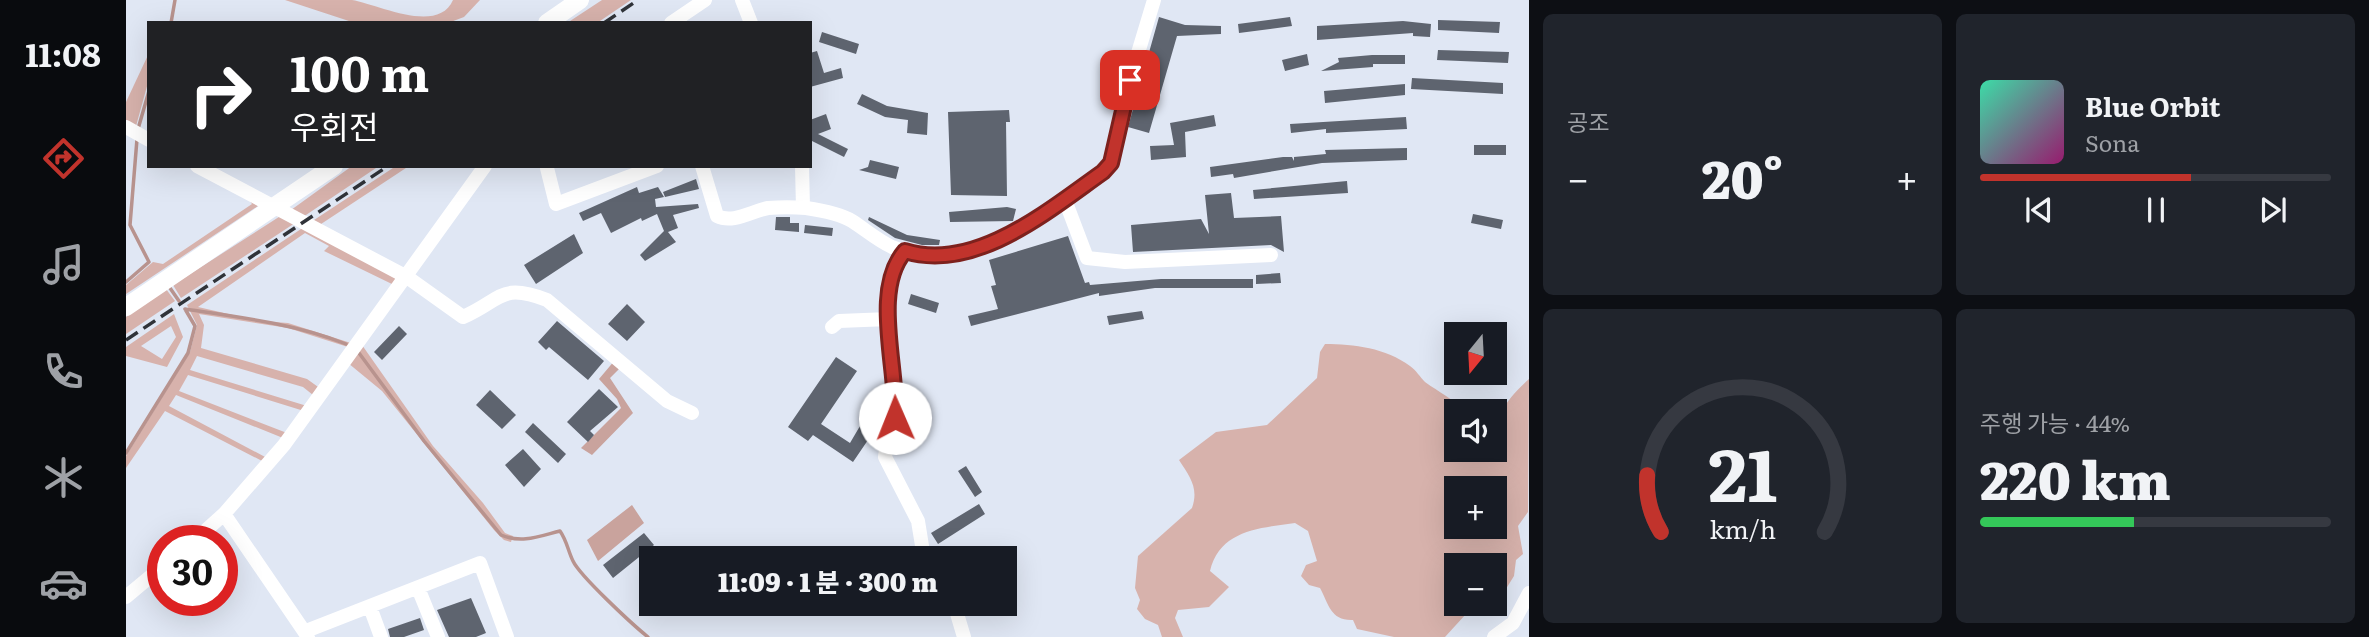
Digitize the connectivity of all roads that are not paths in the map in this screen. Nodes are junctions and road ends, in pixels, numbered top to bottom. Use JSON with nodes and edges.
{"nodes":[{"id":1,"x":580,"y":0,"type":"edge"},
{"id":2,"x":705,"y":0,"type":"edge"},
{"id":3,"x":742,"y":0,"type":"edge"},
{"id":4,"x":1154,"y":0,"type":"edge"},
{"id":5,"x":550,"y":21,"type":"edge"},
{"id":6,"x":674,"y":21,"type":"edge"},
{"id":7,"x":750,"y":21,"type":"edge"},
{"id":8,"x":126,"y":127,"type":"edge"},
{"id":9,"x":147,"y":139,"type":"edge"},
{"id":10,"x":201,"y":168,"type":"edge"},
{"id":11,"x":331,"y":168,"type":"edge"},
{"id":12,"x":484,"y":168,"type":"edge"},
{"id":13,"x":547,"y":168,"type":"edge"},
{"id":14,"x":652,"y":168,"type":"edge"},
{"id":15,"x":703,"y":168,"type":"edge"},
{"id":16,"x":802,"y":168,"type":"edge"},
{"id":17,"x":1065,"y":200,"type":"junction"},
{"id":18,"x":273,"y":208,"type":"junction"},
{"id":19,"x":803,"y":208,"type":"junction"},
{"id":20,"x":905,"y":251,"type":"junction"},
{"id":21,"x":1270,"y":255,"type":"dead end"},
{"id":22,"x":407,"y":277,"type":"junction"},
{"id":23,"x":126,"y":307,"type":"edge"},
{"id":24,"x":889,"y":318,"type":"junction"},
{"id":25,"x":832,"y":327,"type":"dead end"},
{"id":26,"x":692,"y":413,"type":"dead end"},
{"id":27,"x":224,"y":514,"type":"junction"},
{"id":28,"x":212,"y":525,"type":"edge"},
{"id":29,"x":922,"y":546,"type":"edge"},
{"id":30,"x":147,"y":579,"type":"edge"},
{"id":31,"x":418,"y":588,"type":"junction"},
{"id":32,"x":1529,"y":593,"type":"edge"},
{"id":33,"x":126,"y":597,"type":"edge"},
{"id":34,"x":370,"y":607,"type":"junction"},
{"id":35,"x":958,"y":616,"type":"edge"},
{"id":36,"x":307,"y":634,"type":"edge"},
{"id":37,"x":381,"y":637,"type":"edge"},
{"id":38,"x":438,"y":637,"type":"edge"},
{"id":39,"x":508,"y":637,"type":"edge"},
{"id":40,"x":964,"y":637,"type":"edge"},
{"id":41,"x":1494,"y":637,"type":"edge"}],
"edges":[{"from":1,"to":5,"type":"main road"},
{"from":2,"to":6,"type":"street"},
{"from":3,"to":7,"type":"street"},
{"from":4,"to":17,"type":"street"},
{"from":8,"to":9,"type":"street"},
{"from":10,"to":18,"type":"street"},
{"from":11,"to":18,"type":"main road"},
{"from":12,"to":22,"type":"street"},
{"from":13,"to":14,"type":"street"},
{"from":15,"to":19,"type":"street"},
{"from":16,"to":19,"type":"street"},
{"from":17,"to":20,"type":"street"},
{"from":17,"to":21,"type":"street"},
{"from":18,"to":22,"type":"street"},
{"from":18,"to":23,"type":"main road"},
{"from":19,"to":20,"type":"street"},
{"from":20,"to":24,"type":"street"},
{"from":22,"to":26,"type":"street"},
{"from":22,"to":27,"type":"street"},
{"from":24,"to":25,"type":"street"},
{"from":24,"to":29,"type":"street"},
{"from":27,"to":28,"type":"street"},
{"from":27,"to":36,"type":"street"},
{"from":30,"to":33,"type":"street"},
{"from":31,"to":34,"type":"street"},
{"from":31,"to":38,"type":"street"},
{"from":31,"to":39,"type":"street"},
{"from":32,"to":41,"type":"street"},
{"from":34,"to":36,"type":"street"},
{"from":34,"to":37,"type":"street"},
{"from":35,"to":40,"type":"street"}]}
